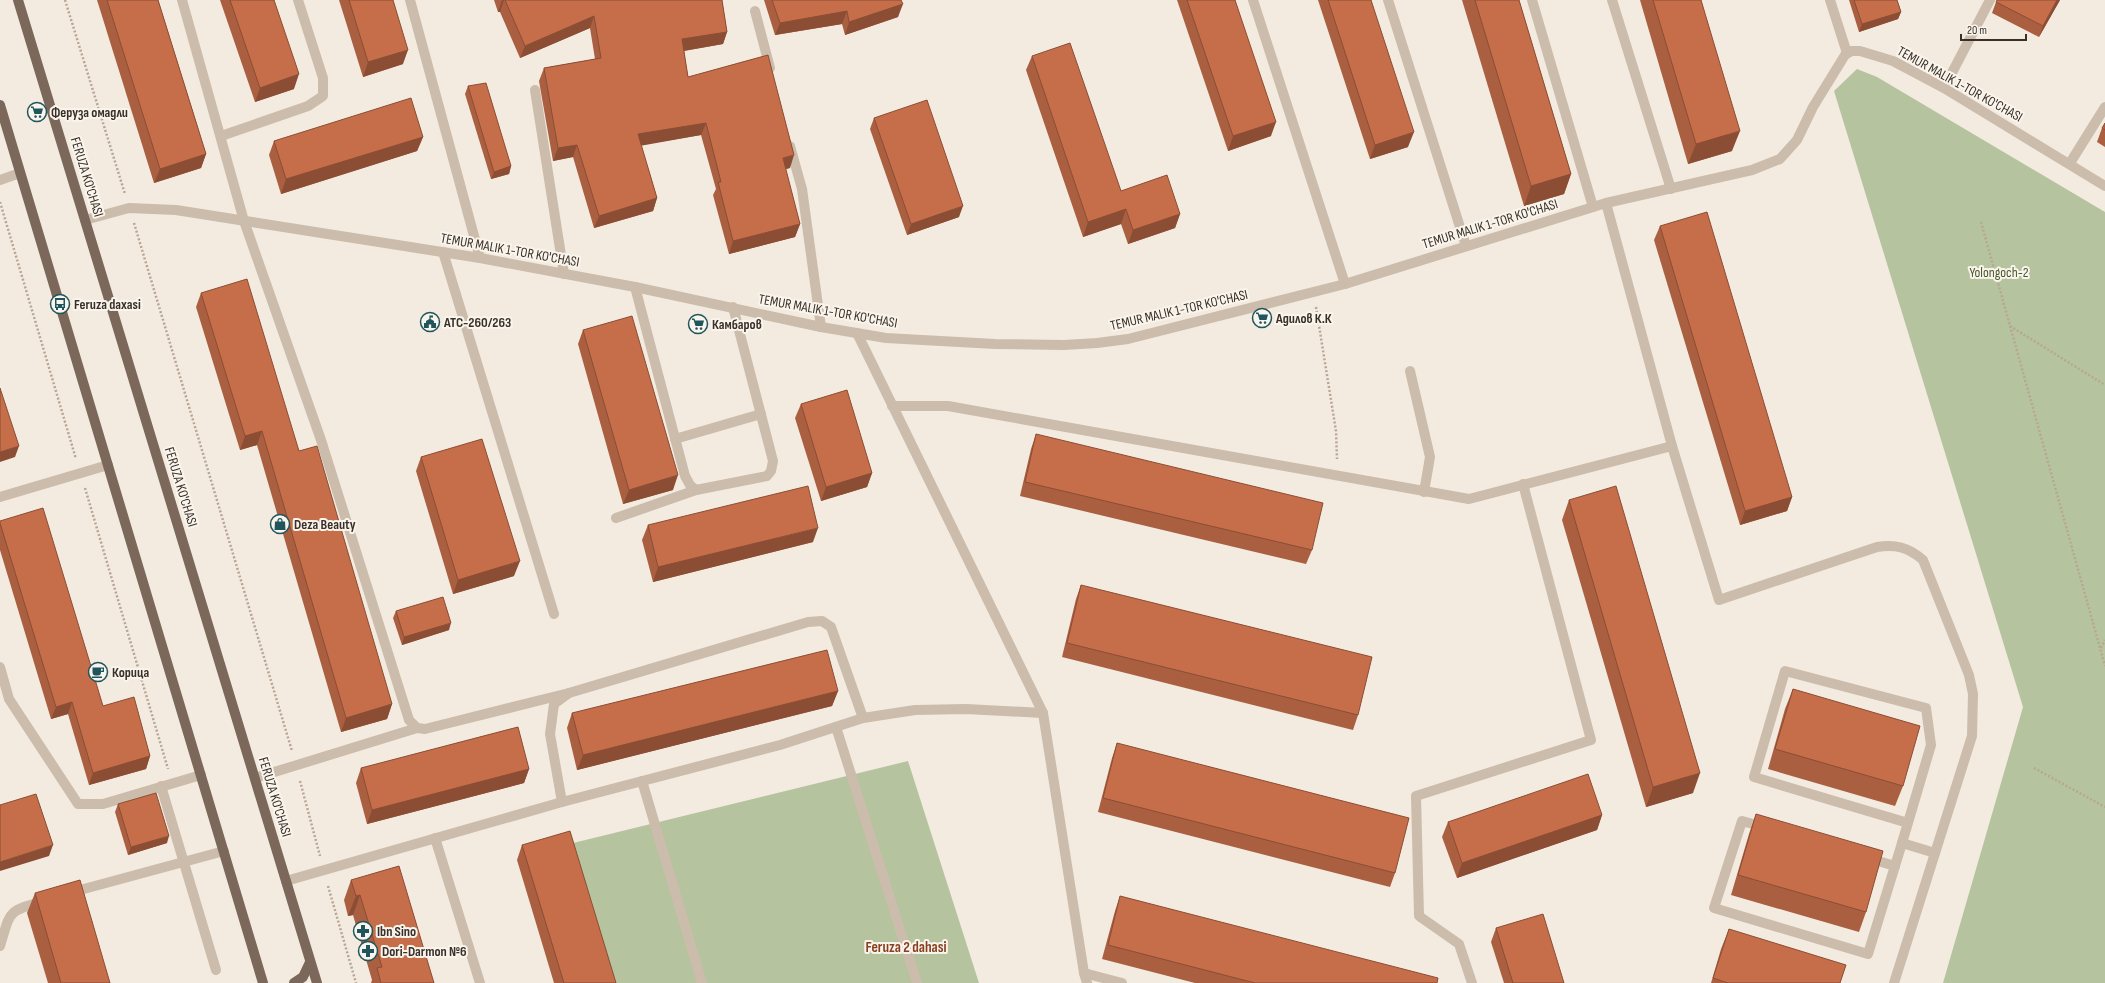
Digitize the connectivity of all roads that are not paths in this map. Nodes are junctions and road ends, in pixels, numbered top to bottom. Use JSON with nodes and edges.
{"nodes":[{"id":1,"x":18,"y":0,"type":"edge"},
{"id":2,"x":182,"y":0,"type":"edge"},
{"id":3,"x":298,"y":0,"type":"edge"},
{"id":4,"x":410,"y":0,"type":"edge"},
{"id":5,"x":1253,"y":0,"type":"edge"},
{"id":6,"x":1388,"y":0,"type":"edge"},
{"id":7,"x":1532,"y":0,"type":"edge"},
{"id":8,"x":1612,"y":0,"type":"edge"},
{"id":9,"x":1830,"y":0,"type":"edge"},
{"id":10,"x":1990,"y":0,"type":"edge"},
{"id":11,"x":755,"y":11,"type":"dead end"},
{"id":12,"x":1847,"y":53,"type":"junction"},
{"id":13,"x":773,"y":81,"type":"edge"},
{"id":14,"x":1944,"y":88,"type":"junction"},
{"id":15,"x":535,"y":90,"type":"dead end"},
{"id":16,"x":0,"y":105,"type":"edge"},
{"id":17,"x":2105,"y":107,"type":"edge"},
{"id":18,"x":787,"y":135,"type":"edge"},
{"id":19,"x":221,"y":136,"type":"junction"},
{"id":20,"x":2070,"y":163,"type":"junction"},
{"id":21,"x":20,"y":173,"type":"junction"},
{"id":22,"x":0,"y":180,"type":"edge"},
{"id":23,"x":2105,"y":186,"type":"edge"},
{"id":24,"x":1671,"y":189,"type":"junction"},
{"id":25,"x":1606,"y":203,"type":"junction"},
{"id":26,"x":1593,"y":207,"type":"junction"},
{"id":27,"x":85,"y":220,"type":"junction"},
{"id":28,"x":244,"y":221,"type":"junction"},
{"id":29,"x":1466,"y":246,"type":"junction"},
{"id":30,"x":443,"y":252,"type":"junction"},
{"id":31,"x":480,"y":258,"type":"junction"},
{"id":32,"x":564,"y":274,"type":"junction"},
{"id":33,"x":1345,"y":284,"type":"junction"},
{"id":34,"x":635,"y":287,"type":"junction"},
{"id":35,"x":733,"y":307,"type":"junction"},
{"id":36,"x":821,"y":327,"type":"junction"},
{"id":37,"x":857,"y":333,"type":"junction"},
{"id":38,"x":1410,"y":371,"type":"dead end"},
{"id":39,"x":892,"y":406,"type":"junction"},
{"id":40,"x":761,"y":414,"type":"junction"},
{"id":41,"x":675,"y":439,"type":"junction"},
{"id":42,"x":1672,"y":446,"type":"junction"},
{"id":43,"x":108,"y":465,"type":"junction"},
{"id":44,"x":1523,"y":484,"type":"junction"},
{"id":45,"x":696,"y":490,"type":"junction"},
{"id":46,"x":1424,"y":492,"type":"junction"},
{"id":47,"x":0,"y":497,"type":"edge"},
{"id":48,"x":616,"y":518,"type":"dead end"},
{"id":49,"x":554,"y":614,"type":"dead end"},
{"id":50,"x":0,"y":667,"type":"edge"},
{"id":51,"x":569,"y":693,"type":"junction"},
{"id":52,"x":1043,"y":713,"type":"junction"},
{"id":53,"x":863,"y":718,"type":"junction"},
{"id":54,"x":836,"y":727,"type":"junction"},
{"id":55,"x":417,"y":728,"type":"junction"},
{"id":56,"x":201,"y":775,"type":"junction"},
{"id":57,"x":255,"y":778,"type":"junction"},
{"id":58,"x":642,"y":781,"type":"junction"},
{"id":59,"x":161,"y":786,"type":"junction"},
{"id":60,"x":562,"y":802,"type":"junction"},
{"id":61,"x":1908,"y":823,"type":"junction"},
{"id":62,"x":1772,"y":830,"type":"edge"},
{"id":63,"x":434,"y":838,"type":"junction"},
{"id":64,"x":1902,"y":843,"type":"junction"},
{"id":65,"x":224,"y":850,"type":"junction"},
{"id":66,"x":1935,"y":853,"type":"junction"},
{"id":67,"x":1857,"y":855,"type":"edge"},
{"id":68,"x":183,"y":860,"type":"junction"},
{"id":69,"x":1895,"y":866,"type":"junction"},
{"id":70,"x":286,"y":881,"type":"junction"},
{"id":71,"x":0,"y":946,"type":"edge"},
{"id":72,"x":310,"y":962,"type":"junction"},
{"id":73,"x":216,"y":970,"type":"dead end"},
{"id":74,"x":1084,"y":973,"type":"junction"},
{"id":75,"x":262,"y":979,"type":"edge"},
{"id":76,"x":272,"y":983,"type":"edge"},
{"id":77,"x":294,"y":983,"type":"edge"},
{"id":78,"x":317,"y":983,"type":"edge"},
{"id":79,"x":480,"y":983,"type":"edge"},
{"id":80,"x":702,"y":983,"type":"edge"},
{"id":81,"x":917,"y":983,"type":"edge"},
{"id":82,"x":1088,"y":983,"type":"edge"},
{"id":83,"x":1122,"y":983,"type":"edge"},
{"id":84,"x":1472,"y":983,"type":"edge"},
{"id":85,"x":1894,"y":983,"type":"edge"}],
"edges":[{"from":1,"to":27,"type":"main road","name":"FERUZA KO'CHASI"},
{"from":2,"to":19,"type":"street"},
{"from":3,"to":19,"type":"street"},
{"from":4,"to":31,"type":"street"},
{"from":5,"to":33,"type":"street"},
{"from":6,"to":29,"type":"street"},
{"from":7,"to":26,"type":"street"},
{"from":8,"to":24,"type":"street"},
{"from":9,"to":12,"type":"street"},
{"from":10,"to":14,"type":"street"},
{"from":11,"to":13,"type":"street"},
{"from":12,"to":14,"type":"street","name":"TEMUR MALIK 1-TOR KO'CHASI"},
{"from":12,"to":24,"type":"street","name":"TEMUR MALIK 1-TOR KO'CHASI"},
{"from":14,"to":20,"type":"street","name":"TEMUR MALIK 1-TOR KO'CHASI"},
{"from":15,"to":32,"type":"street"},
{"from":16,"to":21,"type":"main road"},
{"from":17,"to":20,"type":"street"},
{"from":18,"to":36,"type":"street"},
{"from":19,"to":28,"type":"street"},
{"from":20,"to":23,"type":"street","name":"TEMUR MALIK 1-TOR KO'CHASI"},
{"from":21,"to":22,"type":"street"},
{"from":21,"to":43,"type":"main road"},
{"from":24,"to":25,"type":"street","name":"TEMUR MALIK 1-TOR KO'CHASI"},
{"from":25,"to":26,"type":"street","name":"TEMUR MALIK 1-TOR KO'CHASI"},
{"from":25,"to":42,"type":"street"},
{"from":26,"to":29,"type":"street","name":"TEMUR MALIK 1-TOR KO'CHASI"},
{"from":27,"to":28,"type":"street","name":"TEMUR MALIK 1-TOR KO'CHASI"},
{"from":27,"to":57,"type":"main road","name":"FERUZA KO'CHASI"},
{"from":28,"to":30,"type":"street","name":"TEMUR MALIK 1-TOR KO'CHASI"},
{"from":28,"to":55,"type":"street"},
{"from":29,"to":33,"type":"street","name":"TEMUR MALIK 1-TOR KO'CHASI"},
{"from":30,"to":31,"type":"street","name":"TEMUR MALIK 1-TOR KO'CHASI"},
{"from":30,"to":49,"type":"street"},
{"from":31,"to":32,"type":"street","name":"TEMUR MALIK 1-TOR KO'CHASI"},
{"from":32,"to":34,"type":"street","name":"TEMUR MALIK 1-TOR KO'CHASI"},
{"from":33,"to":37,"type":"street","name":"TEMUR MALIK 1-TOR KO'CHASI"},
{"from":34,"to":35,"type":"street","name":"TEMUR MALIK 1-TOR KO'CHASI"},
{"from":34,"to":41,"type":"street"},
{"from":35,"to":36,"type":"street","name":"TEMUR MALIK 1-TOR KO'CHASI"},
{"from":35,"to":40,"type":"street"},
{"from":36,"to":37,"type":"street","name":"TEMUR MALIK 1-TOR KO'CHASI"},
{"from":37,"to":39,"type":"street"},
{"from":38,"to":46,"type":"street"},
{"from":39,"to":46,"type":"street"},
{"from":39,"to":52,"type":"street"},
{"from":40,"to":41,"type":"street"},
{"from":40,"to":45,"type":"street"},
{"from":41,"to":45,"type":"street"},
{"from":42,"to":44,"type":"street"},
{"from":42,"to":66,"type":"street"},
{"from":43,"to":47,"type":"street"},
{"from":43,"to":56,"type":"main road"},
{"from":44,"to":46,"type":"street"},
{"from":44,"to":84,"type":"street"},
{"from":45,"to":48,"type":"street"},
{"from":50,"to":59,"type":"street"},
{"from":51,"to":53,"type":"street"},
{"from":51,"to":55,"type":"street"},
{"from":51,"to":60,"type":"street"},
{"from":52,"to":53,"type":"street"},
{"from":52,"to":74,"type":"street"},
{"from":53,"to":54,"type":"street"},
{"from":54,"to":58,"type":"street"},
{"from":54,"to":81,"type":"street"},
{"from":55,"to":57,"type":"street"},
{"from":56,"to":59,"type":"street"},
{"from":56,"to":65,"type":"main road"},
{"from":57,"to":70,"type":"main road","name":"FERUZA KO'CHASI"},
{"from":58,"to":60,"type":"street"},
{"from":58,"to":80,"type":"street"},
{"from":59,"to":68,"type":"street"},
{"from":60,"to":63,"type":"street"},
{"from":61,"to":61,"type":"street"},
{"from":61,"to":64,"type":"street"},
{"from":62,"to":69,"type":"street"},
{"from":63,"to":70,"type":"street"},
{"from":63,"to":79,"type":"street"},
{"from":64,"to":66,"type":"street"},
{"from":64,"to":69,"type":"street"},
{"from":65,"to":68,"type":"street"},
{"from":65,"to":75,"type":"main road"},
{"from":66,"to":85,"type":"street"},
{"from":67,"to":69,"type":"street"},
{"from":68,"to":71,"type":"street"},
{"from":68,"to":73,"type":"street"},
{"from":70,"to":72,"type":"main road","name":"FERUZA KO'CHASI"},
{"from":72,"to":77,"type":"main road"},
{"from":72,"to":78,"type":"main road","name":"FERUZA KO'CHASI"},
{"from":74,"to":82,"type":"street"},
{"from":74,"to":83,"type":"street"},
{"from":75,"to":76,"type":"main road"}]}
